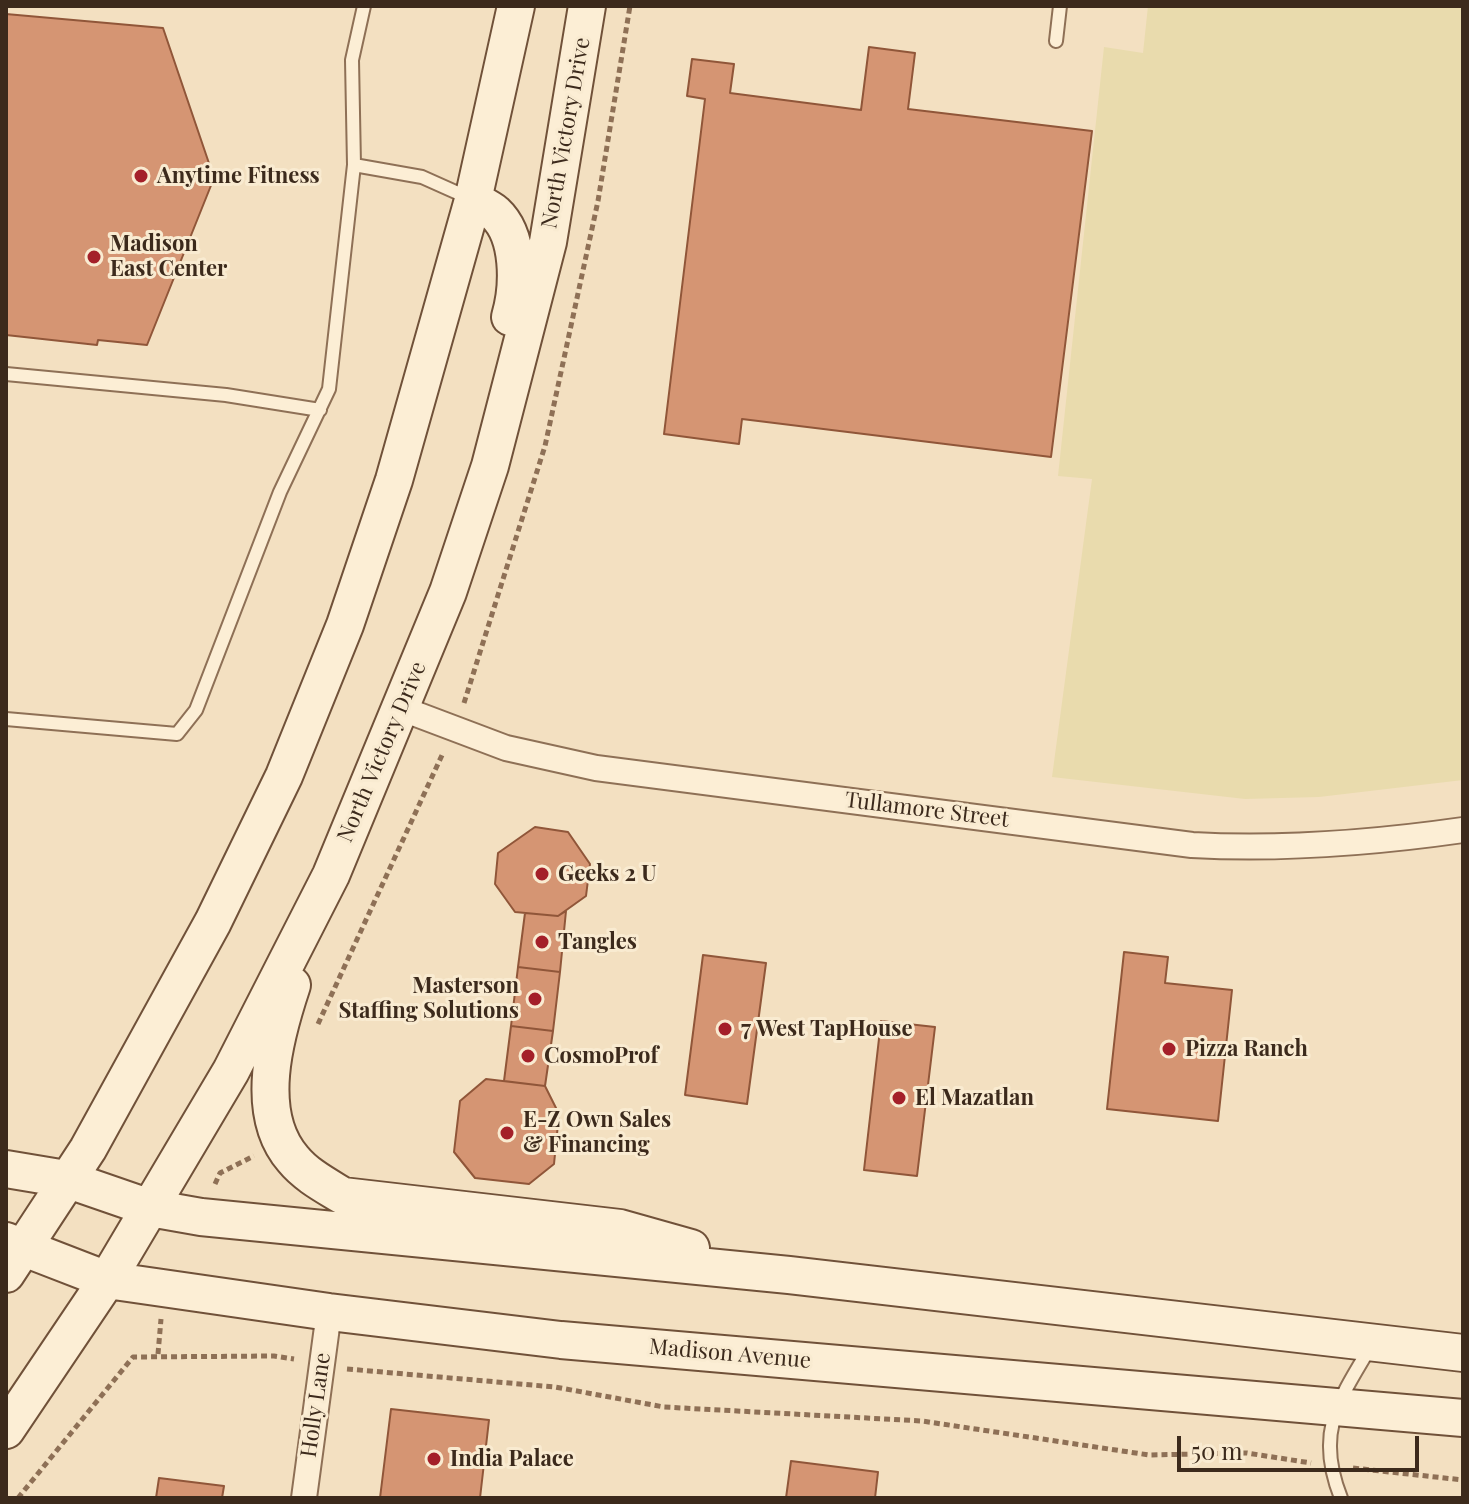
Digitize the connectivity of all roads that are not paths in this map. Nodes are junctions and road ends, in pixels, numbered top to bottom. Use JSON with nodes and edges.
{"nodes":[{"id":1,"x":364,"y":6,"type":"edge"},
{"id":2,"x":516,"y":6,"type":"edge"},
{"id":3,"x":587,"y":6,"type":"edge"},
{"id":4,"x":1060,"y":6,"type":"edge"},
{"id":5,"x":1056,"y":41,"type":"dead end"},
{"id":6,"x":354,"y":165,"type":"junction"},
{"id":7,"x":473,"y":200,"type":"junction"},
{"id":8,"x":6,"y":374,"type":"edge"},
{"id":9,"x":320,"y":410,"type":"junction"},
{"id":10,"x":464,"y":545,"type":"junction"},
{"id":11,"x":400,"y":708,"type":"junction"},
{"id":12,"x":6,"y":719,"type":"edge"},
{"id":13,"x":1463,"y":830,"type":"edge"},
{"id":14,"x":331,"y":875,"type":"junction"},
{"id":15,"x":6,"y":1169,"type":"edge"},
{"id":16,"x":66,"y":1179,"type":"junction"},
{"id":17,"x":150,"y":1208,"type":"junction"},
{"id":18,"x":12,"y":1254,"type":"edge"},
{"id":19,"x":789,"y":1275,"type":"junction"},
{"id":20,"x":107,"y":1280,"type":"junction"},
{"id":21,"x":329,"y":1312,"type":"junction"},
{"id":22,"x":1373,"y":1342,"type":"junction"},
{"id":23,"x":1463,"y":1353,"type":"edge"},
{"id":24,"x":1336,"y":1405,"type":"junction"},
{"id":25,"x":1463,"y":1418,"type":"edge"},
{"id":26,"x":6,"y":1430,"type":"edge"},
{"id":27,"x":304,"y":1498,"type":"edge"},
{"id":28,"x":1341,"y":1498,"type":"edge"}],
"edges":[{"from":1,"to":6,"type":"lane"},
{"from":2,"to":7,"type":"main road"},
{"from":3,"to":10,"type":"main road","name":"North Victory Drive"},
{"from":4,"to":5,"type":"lane"},
{"from":6,"to":7,"type":"lane"},
{"from":6,"to":9,"type":"lane"},
{"from":7,"to":10,"type":"main road"},
{"from":7,"to":16,"type":"main road"},
{"from":8,"to":9,"type":"lane"},
{"from":9,"to":12,"type":"lane"},
{"from":10,"to":11,"type":"main road","name":"North Victory Drive"},
{"from":11,"to":13,"type":"street","name":"Tullamore Street"},
{"from":11,"to":14,"type":"main road","name":"North Victory Drive"},
{"from":14,"to":17,"type":"main road","name":"North Victory Drive"},
{"from":14,"to":19,"type":"main road"},
{"from":15,"to":16,"type":"main road"},
{"from":16,"to":17,"type":"main road"},
{"from":16,"to":18,"type":"main road"},
{"from":17,"to":19,"type":"main road"},
{"from":17,"to":20,"type":"main road","name":"North Victory Drive"},
{"from":18,"to":20,"type":"main road","name":"Madison Avenue"},
{"from":19,"to":22,"type":"main road"},
{"from":20,"to":21,"type":"main road","name":"Madison Avenue"},
{"from":20,"to":26,"type":"main road","name":"North Victory Drive"},
{"from":21,"to":24,"type":"main road","name":"Madison Avenue"},
{"from":21,"to":27,"type":"street","name":"Holly Lane"},
{"from":22,"to":23,"type":"main road"},
{"from":22,"to":24,"type":"lane"},
{"from":24,"to":25,"type":"main road","name":"Madison Avenue"},
{"from":24,"to":28,"type":"lane"}]}
